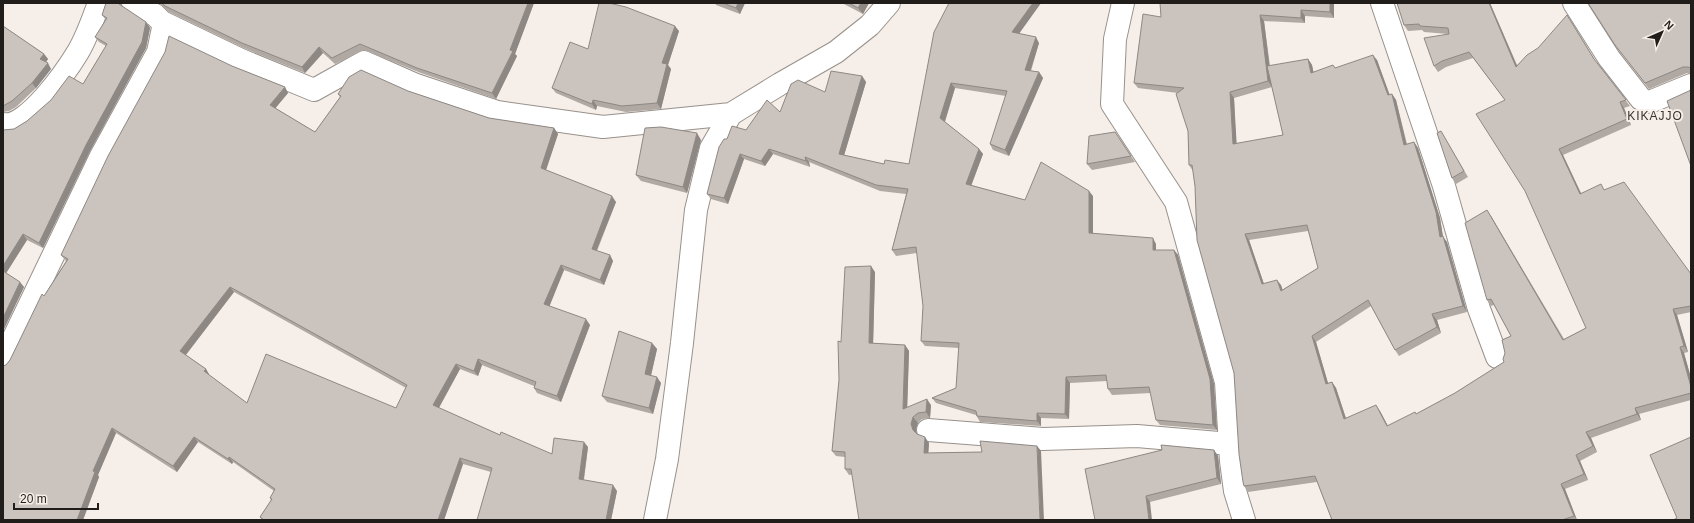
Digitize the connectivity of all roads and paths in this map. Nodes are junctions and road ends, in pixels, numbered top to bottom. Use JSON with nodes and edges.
{"nodes":[{"id":1,"x":99,"y":3,"type":"edge"},
{"id":2,"x":133,"y":3,"type":"edge"},
{"id":3,"x":889,"y":3,"type":"edge"},
{"id":4,"x":1123,"y":3,"type":"edge"},
{"id":5,"x":1382,"y":3,"type":"edge"},
{"id":6,"x":1574,"y":3,"type":"edge"},
{"id":7,"x":162,"y":22,"type":"junction"},
{"id":8,"x":1691,"y":85,"type":"edge"},
{"id":9,"x":731,"y":114,"type":"junction"},
{"id":10,"x":3,"y":124,"type":"edge"},
{"id":11,"x":1497,"y":357,"type":"dead end"},
{"id":12,"x":3,"y":360,"type":"edge"},
{"id":13,"x":928,"y":430,"type":"dead end"},
{"id":14,"x":1230,"y":444,"type":"junction"},
{"id":15,"x":655,"y":520,"type":"edge"},
{"id":16,"x":1244,"y":520,"type":"edge"}],
"edges":[{"from":1,"to":10,"type":"street"},
{"from":2,"to":7,"type":"street"},
{"from":3,"to":9,"type":"street"},
{"from":4,"to":14,"type":"street"},
{"from":5,"to":11,"type":"street"},
{"from":6,"to":8,"type":"street"},
{"from":7,"to":9,"type":"street"},
{"from":7,"to":12,"type":"street"},
{"from":9,"to":15,"type":"street"},
{"from":13,"to":14,"type":"street"},
{"from":14,"to":16,"type":"street"}]}
